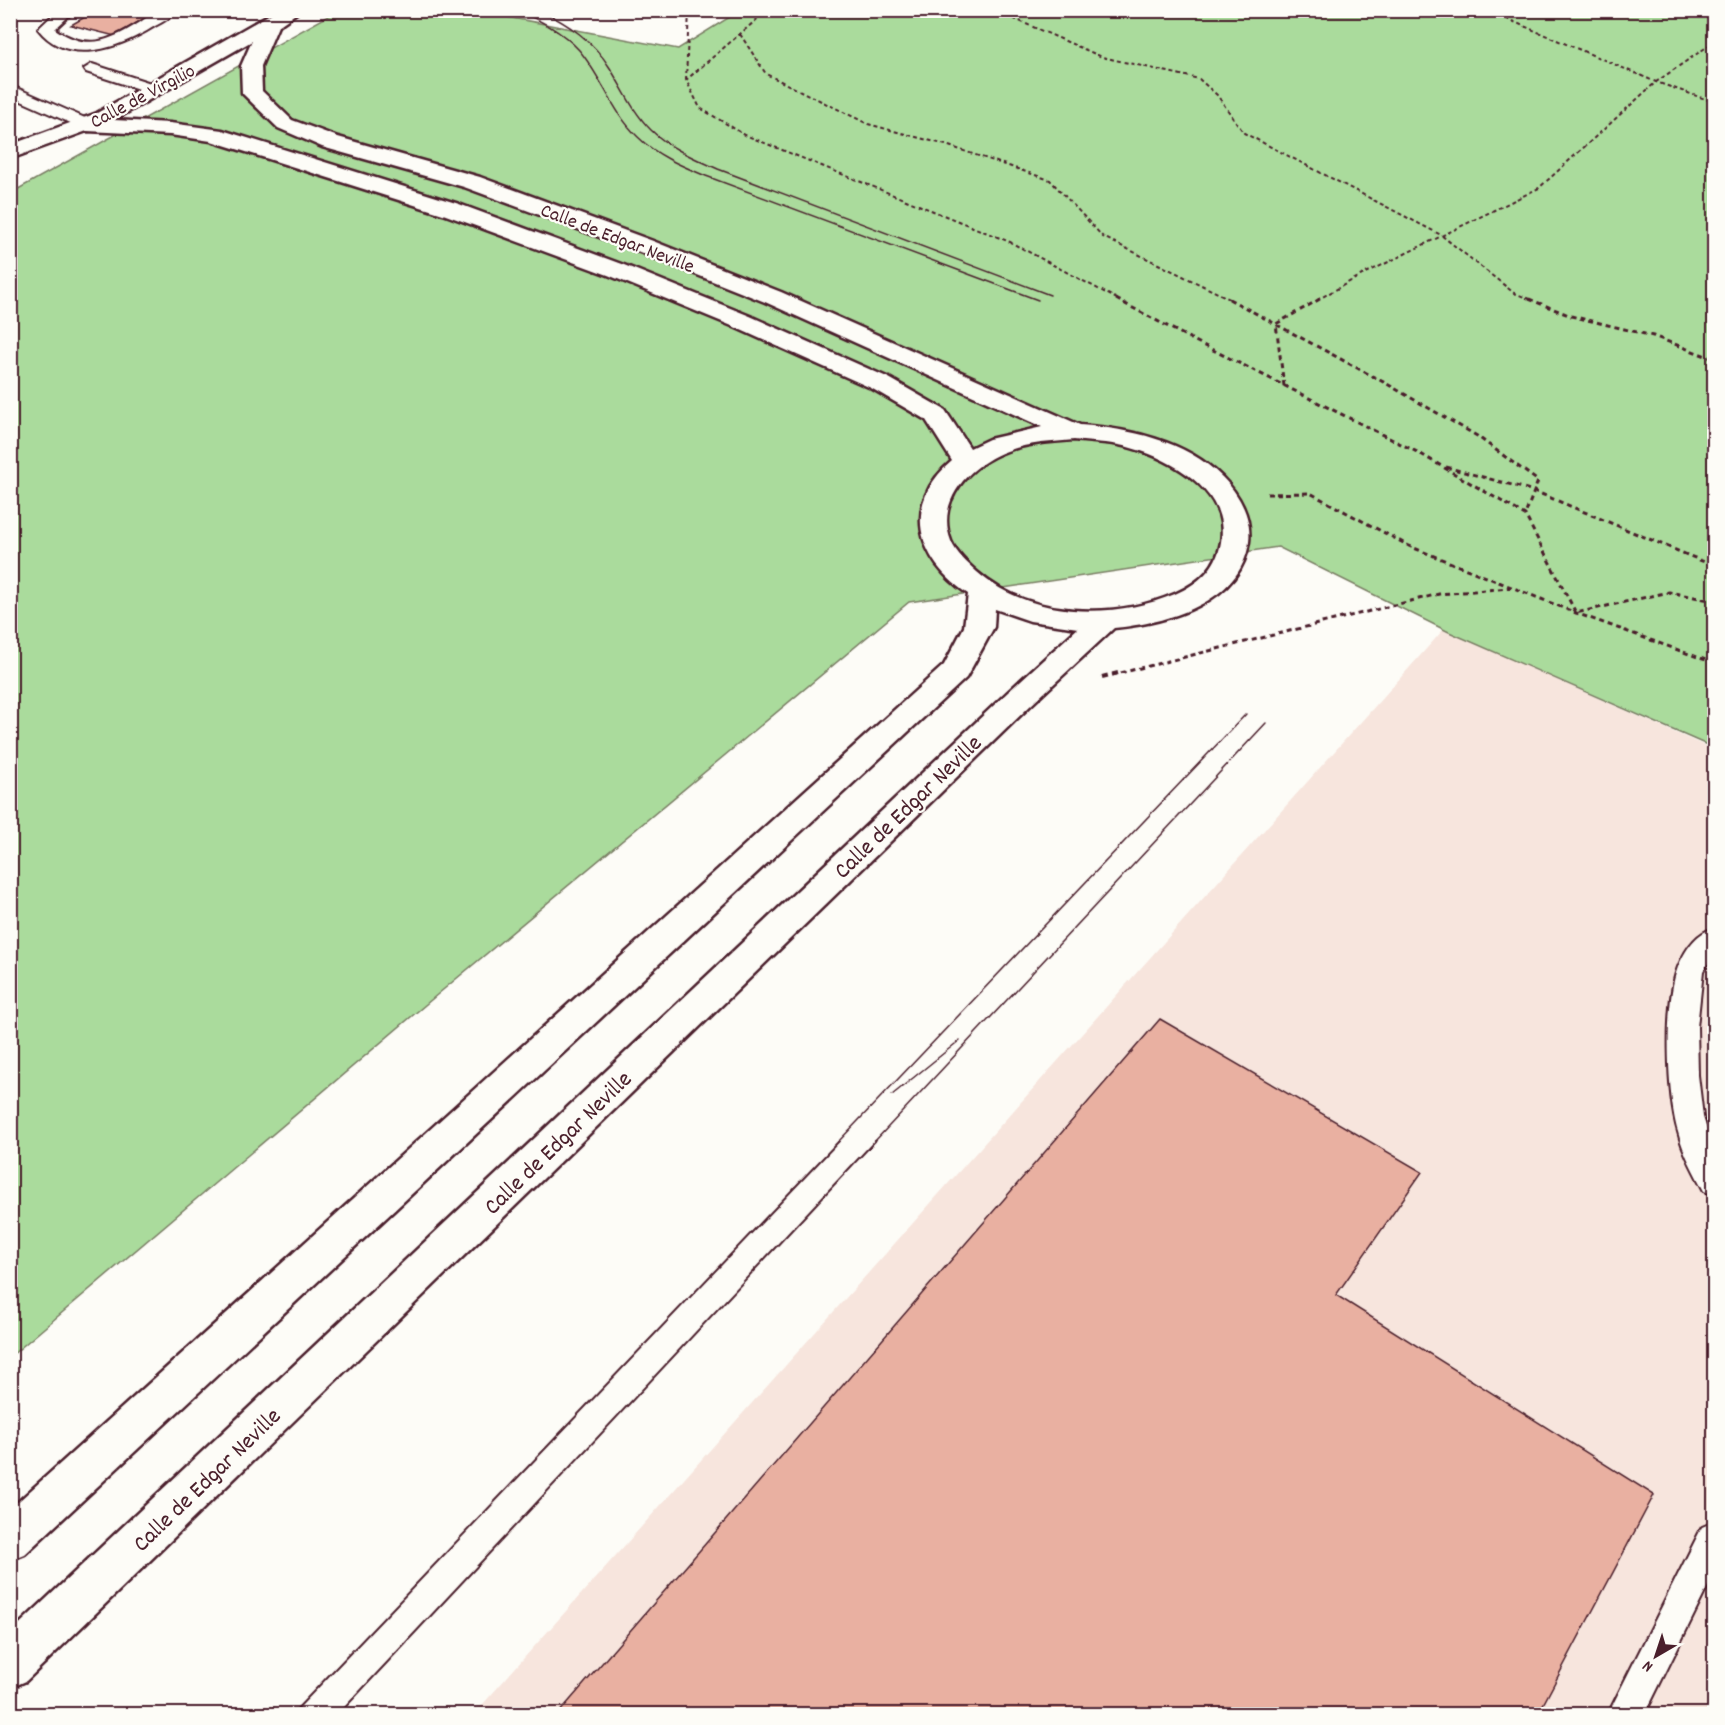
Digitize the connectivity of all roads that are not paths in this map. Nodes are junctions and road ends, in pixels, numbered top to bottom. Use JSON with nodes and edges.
{"nodes":[{"id":1,"x":62,"y":10,"type":"edge"},
{"id":2,"x":171,"y":10,"type":"edge"},
{"id":3,"x":292,"y":10,"type":"edge"},
{"id":4,"x":268,"y":26,"type":"junction"},
{"id":5,"x":92,"y":69,"type":"dead end"},
{"id":6,"x":154,"y":89,"type":"junction"},
{"id":7,"x":10,"y":90,"type":"edge"},
{"id":8,"x":35,"y":102,"type":"junction"},
{"id":9,"x":10,"y":110,"type":"edge"},
{"id":10,"x":88,"y":125,"type":"junction"},
{"id":11,"x":10,"y":153,"type":"edge"},
{"id":12,"x":1074,"y":432,"type":"junction"},
{"id":13,"x":966,"y":462,"type":"junction"},
{"id":14,"x":983,"y":591,"type":"junction"},
{"id":15,"x":1104,"y":621,"type":"junction"},
{"id":16,"x":1714,"y":938,"type":"edge"},
{"id":17,"x":1714,"y":1182,"type":"edge"},
{"id":18,"x":10,"y":1539,"type":"edge"},
{"id":19,"x":1714,"y":1539,"type":"edge"},
{"id":20,"x":10,"y":1665,"type":"edge"},
{"id":21,"x":1626,"y":1714,"type":"edge"}],
"edges":[{"from":1,"to":2,"type":"lane"},
{"from":3,"to":4,"type":"street"},
{"from":4,"to":6,"type":"street","name":"Calle de Virgilio"},
{"from":4,"to":12,"type":"street","name":"Calle de Edgar Neville"},
{"from":5,"to":6,"type":"lane"},
{"from":6,"to":10,"type":"street","name":"Calle de Virgilio"},
{"from":7,"to":8,"type":"lane"},
{"from":8,"to":9,"type":"lane"},
{"from":8,"to":10,"type":"lane"},
{"from":10,"to":11,"type":"street","name":"Calle de Virgilio"},
{"from":10,"to":13,"type":"street","name":"Calle de Edgar Neville"},
{"from":12,"to":13,"type":"street"},
{"from":12,"to":15,"type":"street"},
{"from":13,"to":14,"type":"street"},
{"from":14,"to":15,"type":"street"},
{"from":14,"to":18,"type":"street"},
{"from":15,"to":20,"type":"street","name":"Calle de Edgar Neville"},
{"from":16,"to":17,"type":"lane"},
{"from":19,"to":21,"type":"lane"}]}
